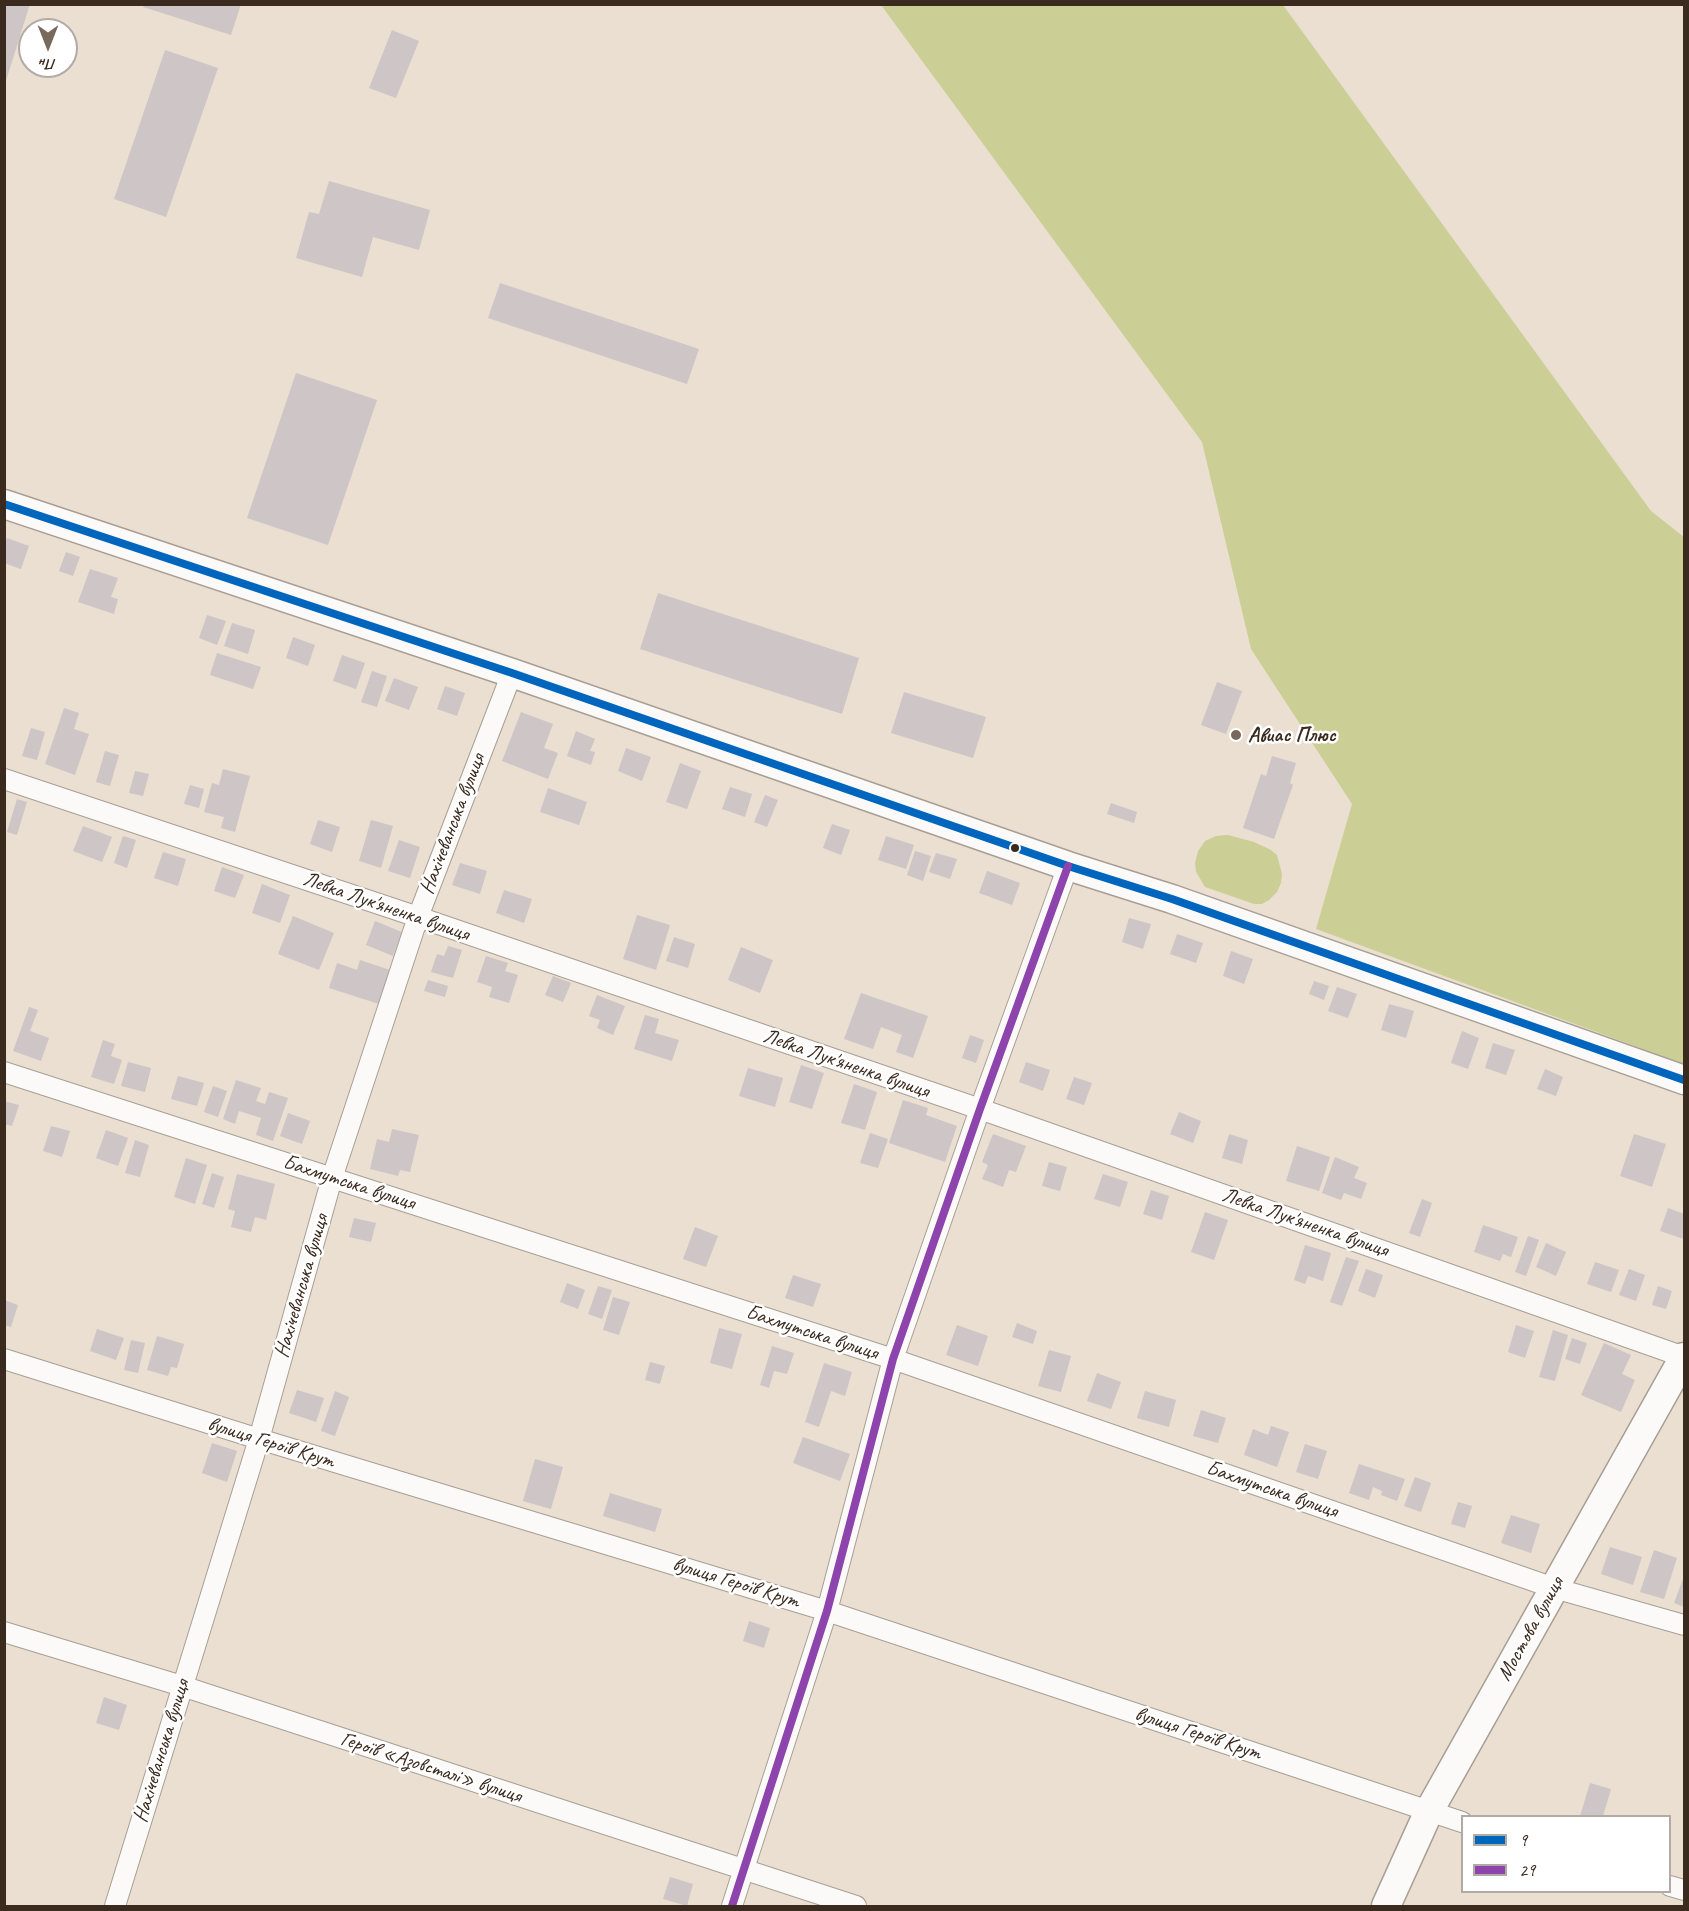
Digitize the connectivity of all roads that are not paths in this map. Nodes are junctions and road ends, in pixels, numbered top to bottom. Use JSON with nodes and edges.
{"nodes":[{"id":1,"x":4,"y":504,"type":"edge"},
{"id":2,"x":512,"y":673,"type":"junction"},
{"id":3,"x":4,"y":779,"type":"edge"},
{"id":4,"x":1068,"y":866,"type":"junction"},
{"id":5,"x":418,"y":917,"type":"junction"},
{"id":6,"x":4,"y":1072,"type":"edge"},
{"id":7,"x":1684,"y":1080,"type":"edge"},
{"id":8,"x":980,"y":1109,"type":"junction"},
{"id":9,"x":332,"y":1178,"type":"junction"},
{"id":10,"x":1684,"y":1357,"type":"edge"},
{"id":11,"x":4,"y":1359,"type":"edge"},
{"id":12,"x":893,"y":1359,"type":"junction"},
{"id":13,"x":259,"y":1440,"type":"junction"},
{"id":14,"x":1554,"y":1588,"type":"junction"},
{"id":15,"x":827,"y":1611,"type":"junction"},
{"id":16,"x":1684,"y":1625,"type":"edge"},
{"id":17,"x":4,"y":1632,"type":"edge"},
{"id":18,"x":182,"y":1686,"type":"junction"},
{"id":19,"x":1429,"y":1811,"type":"junction"},
{"id":20,"x":1461,"y":1822,"type":"edge"},
{"id":21,"x":744,"y":1871,"type":"junction"},
{"id":22,"x":115,"y":1906,"type":"edge"},
{"id":23,"x":732,"y":1906,"type":"edge"},
{"id":24,"x":856,"y":1906,"type":"edge"},
{"id":25,"x":1386,"y":1906,"type":"edge"}],
"edges":[{"from":1,"to":2,"type":"street"},
{"from":2,"to":4,"type":"street"},
{"from":2,"to":5,"type":"street","name":"Нахічеванська вулиця"},
{"from":3,"to":5,"type":"street","name":"Левка Лук'яненка вулиця"},
{"from":4,"to":7,"type":"street"},
{"from":4,"to":8,"type":"street"},
{"from":5,"to":8,"type":"street","name":"Левка Лук'яненка вулиця"},
{"from":5,"to":9,"type":"street","name":"Нахічеванська вулиця"},
{"from":6,"to":9,"type":"street","name":"Бахмутська вулиця"},
{"from":8,"to":10,"type":"street","name":"Левка Лук'яненка вулиця"},
{"from":8,"to":12,"type":"street"},
{"from":9,"to":12,"type":"street","name":"Бахмутська вулиця"},
{"from":9,"to":13,"type":"street","name":"Нахічеванська вулиця"},
{"from":10,"to":14,"type":"street","name":"Мостова вулиця"},
{"from":11,"to":13,"type":"street","name":"вулиця Героїв Крут"},
{"from":12,"to":14,"type":"street","name":"Бахмутська вулиця"},
{"from":12,"to":15,"type":"street"},
{"from":13,"to":15,"type":"street","name":"вулиця Героїв Крут"},
{"from":13,"to":18,"type":"street","name":"Нахічеванська вулиця"},
{"from":14,"to":16,"type":"street","name":"Бахмутська вулиця"},
{"from":14,"to":19,"type":"street","name":"Мостова вулиця"},
{"from":15,"to":19,"type":"street","name":"вулиця Героїв Крут"},
{"from":15,"to":21,"type":"street"},
{"from":17,"to":18,"type":"street","name":"Героїв «Азовсталі» вулиця"},
{"from":18,"to":21,"type":"street","name":"Героїв «Азовсталі» вулиця"},
{"from":18,"to":22,"type":"street","name":"Нахічеванська вулиця"},
{"from":19,"to":20,"type":"street","name":"вулиця Героїв Крут"},
{"from":19,"to":25,"type":"street","name":"Мостова вулиця"},
{"from":21,"to":23,"type":"street"},
{"from":21,"to":24,"type":"street","name":"Героїв «Азовсталі» вулиця"}]}
